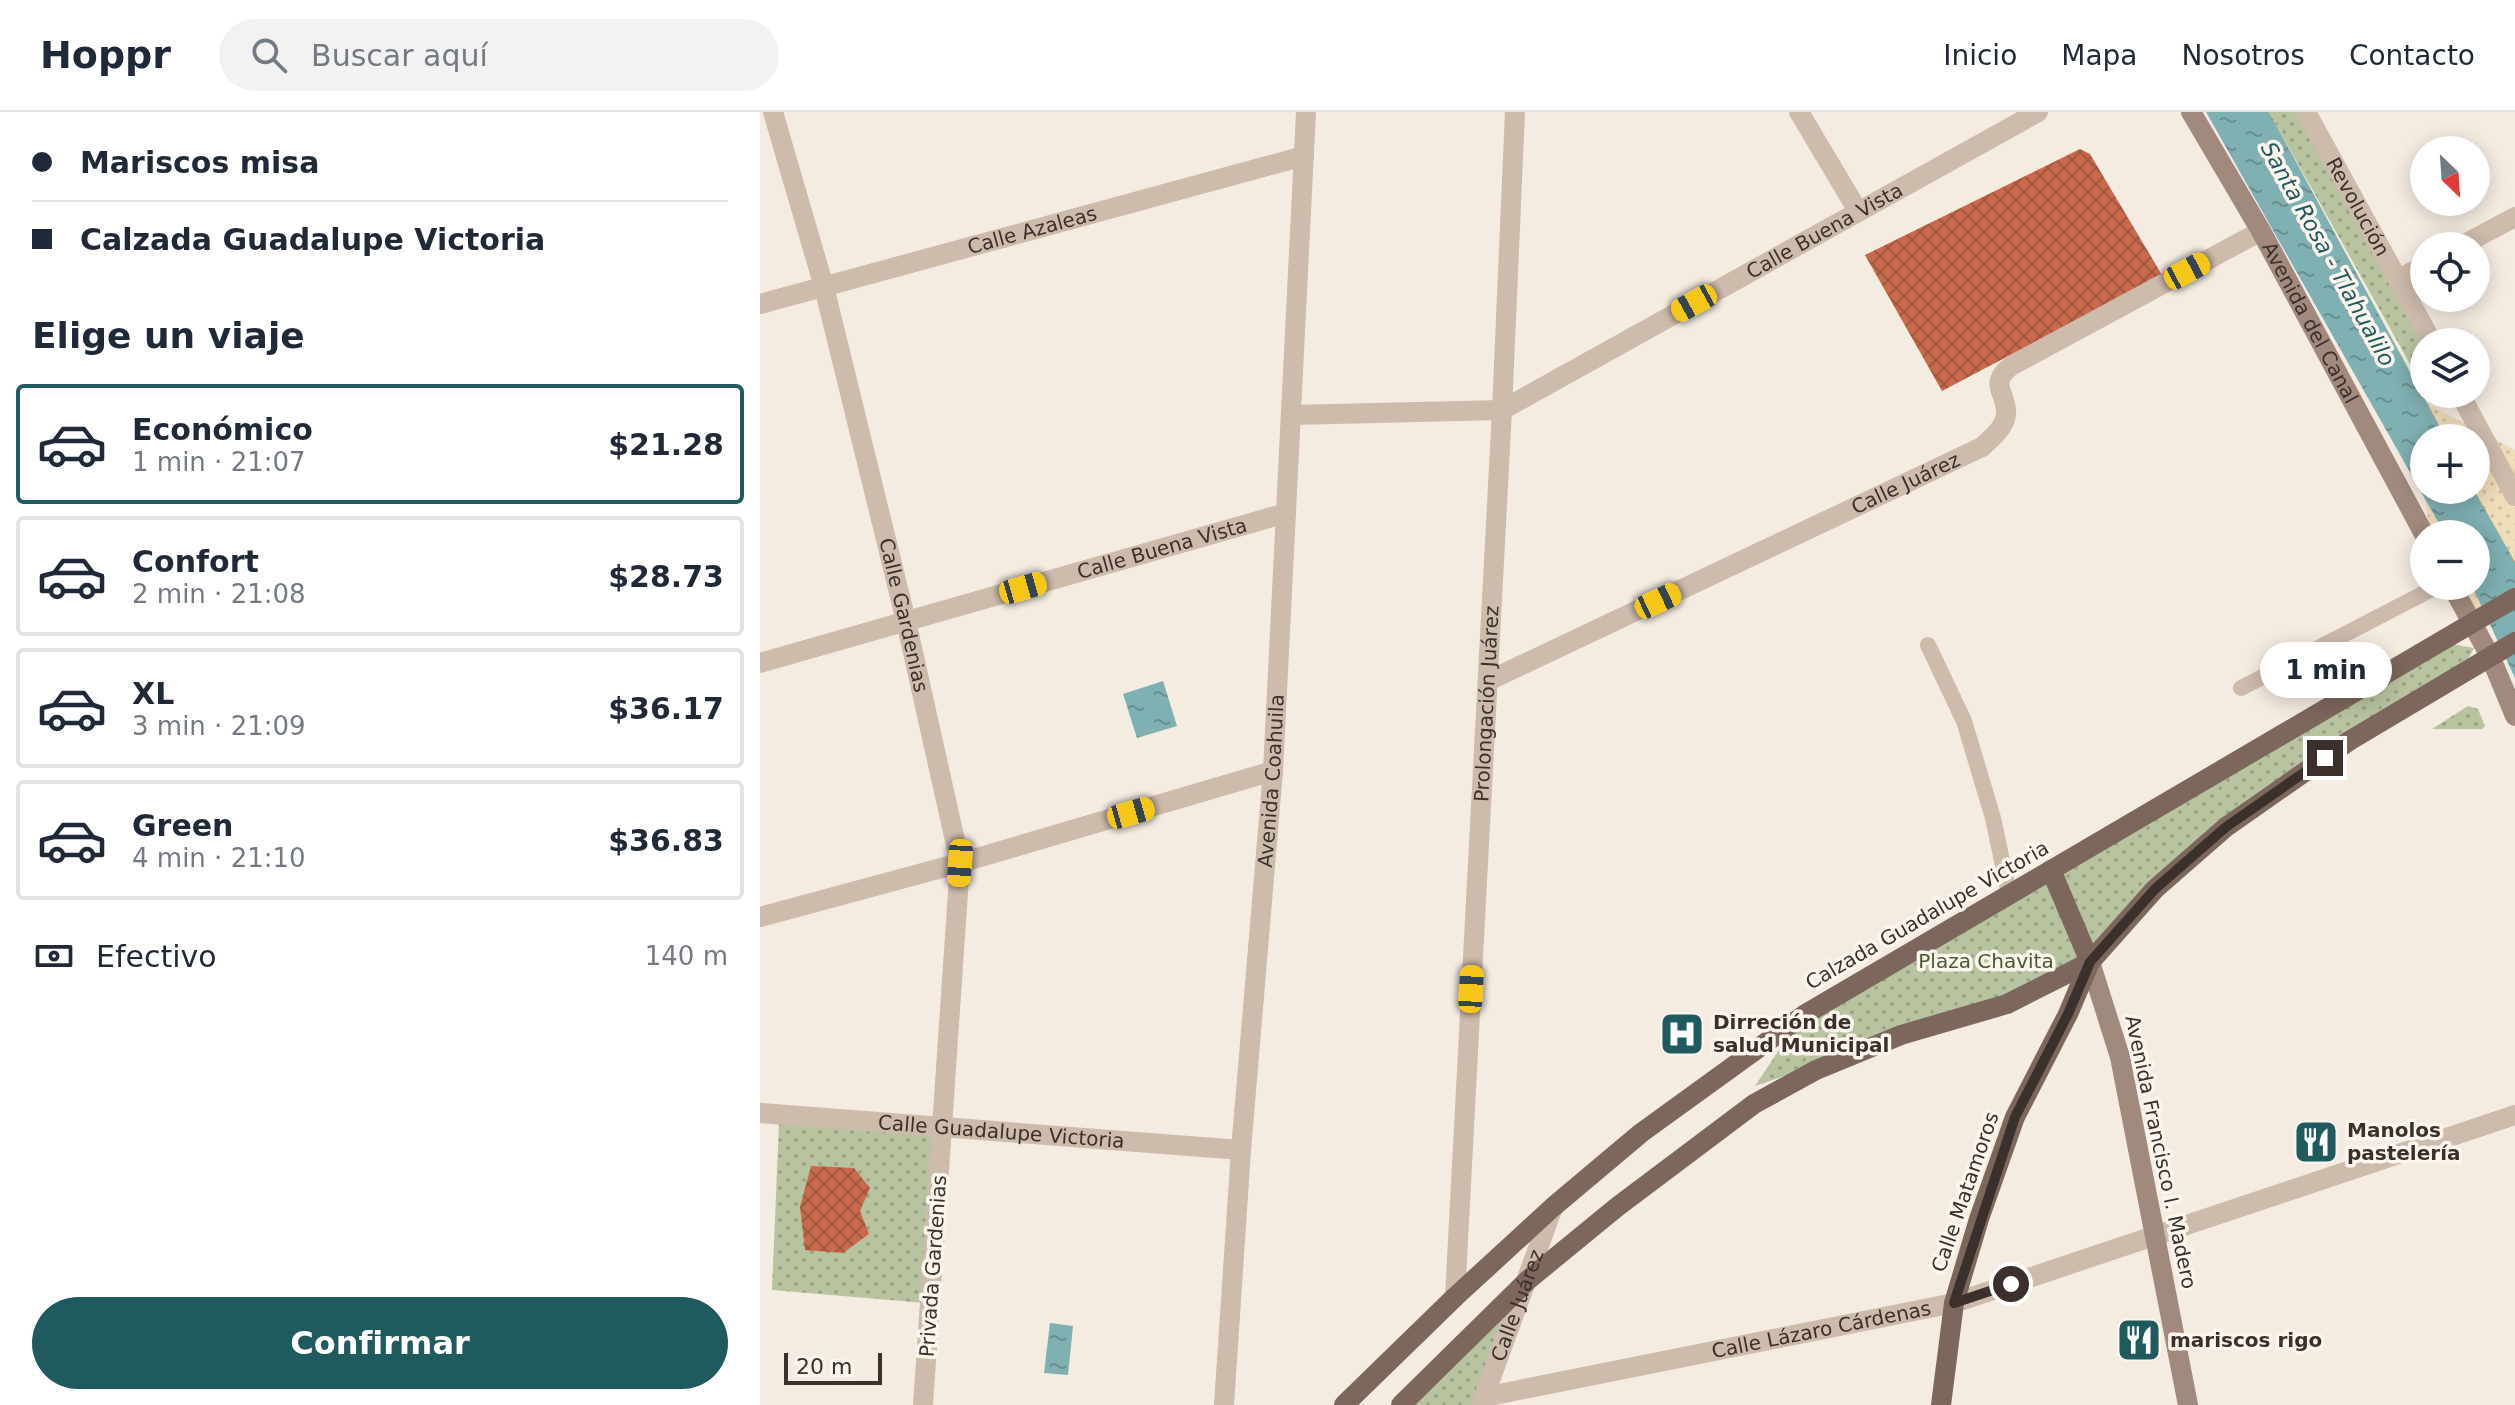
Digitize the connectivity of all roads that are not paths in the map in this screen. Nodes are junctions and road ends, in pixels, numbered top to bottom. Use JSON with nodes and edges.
{"nodes":[{"id":1,"x":773,"y":112,"type":"edge"},
{"id":2,"x":1306,"y":112,"type":"edge"},
{"id":3,"x":1515,"y":112,"type":"edge"},
{"id":4,"x":1799,"y":112,"type":"edge"},
{"id":5,"x":2038,"y":112,"type":"edge"},
{"id":6,"x":2191,"y":112,"type":"edge"},
{"id":7,"x":2306,"y":112,"type":"edge"},
{"id":8,"x":1304,"y":156,"type":"junction"},
{"id":9,"x":1858,"y":211,"type":"junction"},
{"id":10,"x":2515,"y":217,"type":"edge"},
{"id":11,"x":2261,"y":231,"type":"junction"},
{"id":12,"x":2487,"y":232,"type":"edge"},
{"id":13,"x":2410,"y":273,"type":"edge"},
{"id":14,"x":2398,"y":279,"type":"junction"},
{"id":15,"x":824,"y":287,"type":"junction"},
{"id":16,"x":760,"y":304,"type":"edge"},
{"id":17,"x":2424,"y":328,"type":"edge"},
{"id":18,"x":2468,"y":408,"type":"edge"},
{"id":19,"x":1502,"y":410,"type":"junction"},
{"id":20,"x":1291,"y":415,"type":"junction"},
{"id":21,"x":2515,"y":496,"type":"edge"},
{"id":22,"x":1286,"y":513,"type":"junction"},
{"id":23,"x":2416,"y":520,"type":"edge"},
{"id":24,"x":2515,"y":598,"type":"edge"},
{"id":25,"x":2411,"y":600,"type":"edge"},
{"id":26,"x":2460,"y":600,"type":"edge"},
{"id":27,"x":906,"y":621,"type":"junction"},
{"id":28,"x":2472,"y":623,"type":"junction"},
{"id":29,"x":2512,"y":644,"type":"edge"},
{"id":30,"x":1928,"y":645,"type":"dead end"},
{"id":31,"x":2491,"y":658,"type":"junction"},
{"id":32,"x":760,"y":663,"type":"edge"},
{"id":33,"x":1488,"y":681,"type":"junction"},
{"id":34,"x":2241,"y":688,"type":"dead end"},
{"id":35,"x":2515,"y":716,"type":"edge"},
{"id":36,"x":1273,"y":771,"type":"junction"},
{"id":37,"x":960,"y":863,"type":"junction"},
{"id":38,"x":2051,"y":870,"type":"junction"},
{"id":39,"x":2009,"y":894,"type":"junction"},
{"id":40,"x":760,"y":917,"type":"edge"},
{"id":41,"x":2090,"y":962,"type":"junction"},
{"id":42,"x":760,"y":1113,"type":"edge"},
{"id":43,"x":2515,"y":1115,"type":"edge"},
{"id":44,"x":942,"y":1128,"type":"junction"},
{"id":45,"x":1241,"y":1150,"type":"junction"},
{"id":46,"x":1553,"y":1207,"type":"junction"},
{"id":47,"x":2155,"y":1236,"type":"junction"},
{"id":48,"x":1528,"y":1280,"type":"junction"},
{"id":49,"x":1455,"y":1297,"type":"junction"},
{"id":50,"x":1954,"y":1303,"type":"junction"},
{"id":51,"x":1482,"y":1401,"type":"edge"},
{"id":52,"x":923,"y":1405,"type":"edge"},
{"id":53,"x":1224,"y":1405,"type":"edge"},
{"id":54,"x":1344,"y":1405,"type":"edge"},
{"id":55,"x":1401,"y":1405,"type":"edge"},
{"id":56,"x":1941,"y":1405,"type":"edge"},
{"id":57,"x":2188,"y":1405,"type":"edge"}],
"edges":[{"from":1,"to":15,"type":"street","name":"Calle Gardenias"},
{"from":2,"to":8,"type":"street","name":"Avenida Coahuila"},
{"from":3,"to":19,"type":"street","name":"Prolongación Juárez"},
{"from":4,"to":9,"type":"street"},
{"from":5,"to":9,"type":"street","name":"Calle Buena Vista"},
{"from":6,"to":11,"type":"main road","name":"Avenida del Canal"},
{"from":7,"to":14,"type":"street","name":"Revolución"},
{"from":8,"to":15,"type":"street","name":"Calle Azaleas"},
{"from":8,"to":20,"type":"street","name":"Avenida Coahuila"},
{"from":9,"to":19,"type":"street","name":"Calle Buena Vista"},
{"from":10,"to":12,"type":"street"},
{"from":11,"to":23,"type":"main road","name":"Avenida del Canal"},
{"from":11,"to":33,"type":"street","name":"Calle Juárez"},
{"from":13,"to":14,"type":"street"},
{"from":14,"to":17,"type":"street","name":"Revolución"},
{"from":15,"to":16,"type":"street","name":"Calle Azaleas"},
{"from":15,"to":27,"type":"street","name":"Calle Gardenias"},
{"from":18,"to":21,"type":"street"},
{"from":19,"to":20,"type":"street","name":"Calle Buena Vista"},
{"from":19,"to":33,"type":"street","name":"Prolongación Juárez"},
{"from":20,"to":22,"type":"street","name":"Avenida Coahuila"},
{"from":22,"to":27,"type":"street","name":"Calle Buena Vista"},
{"from":22,"to":36,"type":"street","name":"Avenida Coahuila"},
{"from":24,"to":28,"type":"main road","name":"Calzada Guadalupe Victoria"},
{"from":25,"to":34,"type":"lane"},
{"from":26,"to":28,"type":"main road"},
{"from":27,"to":32,"type":"street","name":"Calle Buena Vista"},
{"from":27,"to":37,"type":"street","name":"Calle Gardenias"},
{"from":28,"to":31,"type":"main road"},
{"from":28,"to":38,"type":"main road","name":"Calzada Guadalupe Victoria"},
{"from":29,"to":31,"type":"main road"},
{"from":30,"to":39,"type":"lane"},
{"from":31,"to":35,"type":"main road"},
{"from":31,"to":41,"type":"main road"},
{"from":33,"to":49,"type":"street","name":"Prolongación Juárez"},
{"from":36,"to":37,"type":"street"},
{"from":36,"to":45,"type":"street","name":"Avenida Coahuila"},
{"from":37,"to":40,"type":"street"},
{"from":37,"to":44,"type":"street","name":"Calle Gardenias"},
{"from":38,"to":39,"type":"main road","name":"Calzada Guadalupe Victoria"},
{"from":38,"to":41,"type":"main road","name":"Avenida Francisco I. Madero"},
{"from":39,"to":46,"type":"main road","name":"Calzada Guadalupe Victoria"},
{"from":41,"to":47,"type":"main road","name":"Avenida Francisco I. Madero"},
{"from":41,"to":48,"type":"main road"},
{"from":41,"to":50,"type":"main road","name":"Calle Matamoros"},
{"from":42,"to":44,"type":"street","name":"Calle Guadalupe Victoria"},
{"from":43,"to":47,"type":"street","name":"Calle Lázaro Cárdenas"},
{"from":44,"to":45,"type":"street","name":"Calle Guadalupe Victoria"},
{"from":44,"to":52,"type":"street","name":"Privada Gardenias"},
{"from":45,"to":53,"type":"street","name":"Avenida Coahuila"},
{"from":46,"to":48,"type":"street","name":"Calle Juárez"},
{"from":46,"to":49,"type":"main road","name":"Calzada Guadalupe Victoria"},
{"from":47,"to":50,"type":"street","name":"Calle Lázaro Cárdenas"},
{"from":47,"to":57,"type":"main road","name":"Avenida Francisco I. Madero"},
{"from":48,"to":51,"type":"street","name":"Calle Juárez"},
{"from":48,"to":55,"type":"main road"},
{"from":49,"to":54,"type":"main road","name":"Calzada Guadalupe Victoria"},
{"from":50,"to":51,"type":"street","name":"Calle Lázaro Cárdenas"},
{"from":50,"to":56,"type":"main road","name":"Calle Matamoros"}]}
